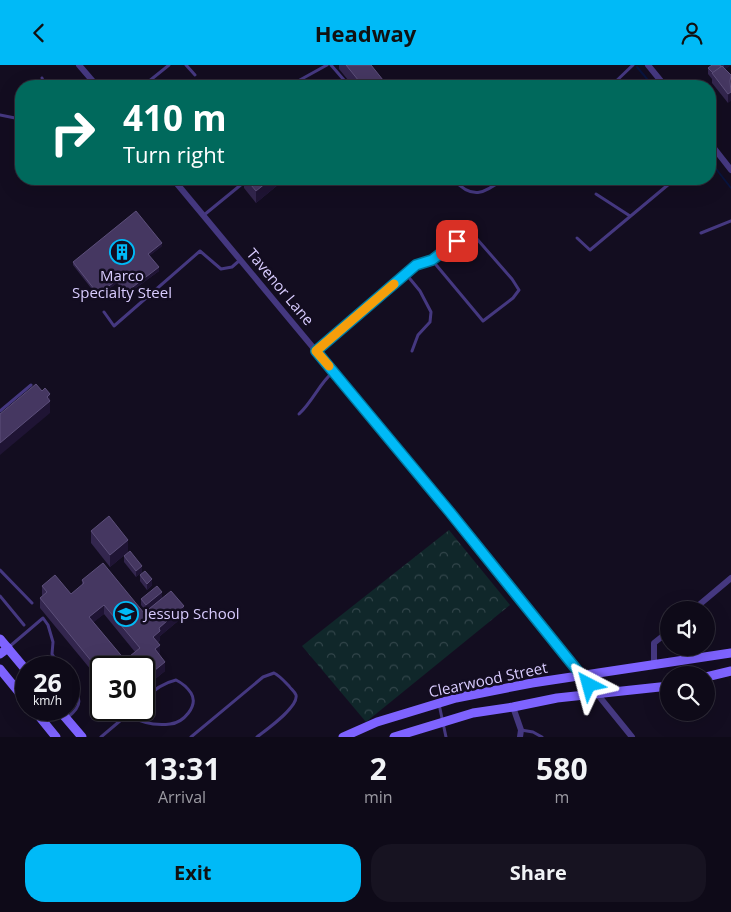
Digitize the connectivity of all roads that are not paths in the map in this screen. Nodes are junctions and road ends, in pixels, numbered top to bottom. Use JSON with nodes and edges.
{"nodes":[{"id":1,"x":79,"y":65,"type":"edge"},
{"id":2,"x":169,"y":65,"type":"edge"},
{"id":3,"x":186,"y":65,"type":"edge"},
{"id":4,"x":327,"y":65,"type":"edge"},
{"id":5,"x":331,"y":65,"type":"edge"},
{"id":6,"x":633,"y":65,"type":"edge"},
{"id":7,"x":648,"y":65,"type":"edge"},
{"id":8,"x":195,"y":75,"type":"dead end"},
{"id":9,"x":42,"y":77,"type":"dead end"},
{"id":10,"x":43,"y":80,"type":"edge"},
{"id":11,"x":92,"y":80,"type":"edge"},
{"id":12,"x":150,"y":80,"type":"edge"},
{"id":13,"x":300,"y":80,"type":"edge"},
{"id":14,"x":344,"y":80,"type":"dead end"},
{"id":15,"x":617,"y":80,"type":"edge"},
{"id":16,"x":660,"y":80,"type":"edge"},
{"id":17,"x":0,"y":115,"type":"edge"},
{"id":18,"x":15,"y":118,"type":"edge"},
{"id":19,"x":716,"y":153,"type":"edge"},
{"id":20,"x":731,"y":170,"type":"edge"},
{"id":21,"x":180,"y":185,"type":"edge"},
{"id":22,"x":241,"y":185,"type":"edge"},
{"id":23,"x":460,"y":185,"type":"edge"},
{"id":24,"x":496,"y":185,"type":"edge"},
{"id":25,"x":668,"y":185,"type":"edge"},
{"id":26,"x":596,"y":194,"type":"dead end"},
{"id":27,"x":204,"y":215,"type":"junction"},
{"id":28,"x":630,"y":216,"type":"junction"},
{"id":29,"x":731,"y":221,"type":"edge"},
{"id":30,"x":701,"y":233,"type":"dead end"},
{"id":31,"x":577,"y":238,"type":"dead end"},
{"id":32,"x":241,"y":260,"type":"junction"},
{"id":33,"x":432,"y":260,"type":"junction"},
{"id":34,"x":406,"y":274,"type":"junction"},
{"id":35,"x":104,"y":312,"type":"dead end"},
{"id":36,"x":316,"y":351,"type":"junction"},
{"id":37,"x":412,"y":351,"type":"dead end"},
{"id":38,"x":333,"y":371,"type":"junction"},
{"id":39,"x":31,"y":385,"type":"edge"},
{"id":40,"x":0,"y":411,"type":"edge"},
{"id":41,"x":299,"y":414,"type":"dead end"},
{"id":42,"x":0,"y":570,"type":"edge"},
{"id":43,"x":731,"y":578,"type":"edge"},
{"id":44,"x":0,"y":596,"type":"edge"},
{"id":45,"x":704,"y":601,"type":"edge"},
{"id":46,"x":32,"y":603,"type":"dead end"},
{"id":47,"x":24,"y":625,"type":"dead end"},
{"id":48,"x":660,"y":638,"type":"edge"},
{"id":49,"x":0,"y":639,"type":"edge"},
{"id":50,"x":8,"y":648,"type":"junction"},
{"id":51,"x":731,"y":653,"type":"edge"},
{"id":52,"x":0,"y":655,"type":"edge"},
{"id":53,"x":53,"y":656,"type":"edge"},
{"id":54,"x":15,"y":657,"type":"edge"},
{"id":55,"x":654,"y":665,"type":"junction"},
{"id":56,"x":0,"y":669,"type":"edge"},
{"id":57,"x":731,"y":671,"type":"edge"},
{"id":58,"x":715,"y":675,"type":"edge"},
{"id":59,"x":582,"y":677,"type":"junction"},
{"id":60,"x":15,"y":687,"type":"edge"},
{"id":61,"x":660,"y":687,"type":"edge"},
{"id":62,"x":155,"y":689,"type":"edge"},
{"id":63,"x":596,"y":693,"type":"junction"},
{"id":64,"x":439,"y":703,"type":"junction"},
{"id":65,"x":512,"y":707,"type":"junction"},
{"id":66,"x":43,"y":721,"type":"edge"},
{"id":67,"x":68,"y":721,"type":"edge"},
{"id":68,"x":121,"y":721,"type":"edge"},
{"id":69,"x":142,"y":721,"type":"edge"},
{"id":70,"x":443,"y":722,"type":"junction"},
{"id":71,"x":520,"y":733,"type":"edge"},
{"id":72,"x":407,"y":735,"type":"edge"},
{"id":73,"x":56,"y":737,"type":"edge"},
{"id":74,"x":82,"y":737,"type":"edge"},
{"id":75,"x":101,"y":737,"type":"edge"},
{"id":76,"x":191,"y":737,"type":"edge"},
{"id":77,"x":257,"y":737,"type":"edge"},
{"id":78,"x":343,"y":737,"type":"edge"},
{"id":79,"x":394,"y":737,"type":"edge"},
{"id":80,"x":446,"y":737,"type":"edge"},
{"id":81,"x":542,"y":737,"type":"edge"},
{"id":82,"x":632,"y":737,"type":"edge"}],
"edges":[{"from":1,"to":11,"type":"street"},
{"from":2,"to":12,"type":"lane"},
{"from":3,"to":8,"type":"lane"},
{"from":4,"to":13,"type":"lane"},
{"from":5,"to":14,"type":"lane"},
{"from":6,"to":15,"type":"lane"},
{"from":7,"to":16,"type":"street"},
{"from":9,"to":10,"type":"lane"},
{"from":17,"to":18,"type":"lane"},
{"from":19,"to":20,"type":"street"},
{"from":21,"to":27,"type":"street","name":"Tavenor Lane"},
{"from":22,"to":27,"type":"lane"},
{"from":23,"to":24,"type":"lane"},
{"from":25,"to":28,"type":"lane"},
{"from":26,"to":28,"type":"lane"},
{"from":27,"to":32,"type":"street","name":"Tavenor Lane"},
{"from":28,"to":31,"type":"lane"},
{"from":29,"to":30,"type":"lane"},
{"from":32,"to":35,"type":"lane"},
{"from":32,"to":36,"type":"street","name":"Tavenor Lane"},
{"from":33,"to":33,"type":"lane"},
{"from":33,"to":34,"type":"lane"},
{"from":34,"to":36,"type":"lane"},
{"from":34,"to":37,"type":"lane"},
{"from":36,"to":38,"type":"street","name":"Tavenor Lane"},
{"from":38,"to":41,"type":"lane"},
{"from":38,"to":59,"type":"street","name":"Tavenor Lane"},
{"from":39,"to":40,"type":"lane"},
{"from":42,"to":46,"type":"lane"},
{"from":43,"to":45,"type":"street"},
{"from":44,"to":47,"type":"lane"},
{"from":48,"to":55,"type":"street"},
{"from":49,"to":50,"type":"main road"},
{"from":50,"to":52,"type":"main road"},
{"from":50,"to":53,"type":"lane"},
{"from":50,"to":54,"type":"main road"},
{"from":51,"to":55,"type":"main road","name":"Clearwood Street"},
{"from":55,"to":59,"type":"main road","name":"Clearwood Street"},
{"from":56,"to":60,"type":"main road"},
{"from":57,"to":58,"type":"main road"},
{"from":59,"to":63,"type":"street","name":"Tavenor Lane"},
{"from":59,"to":64,"type":"main road","name":"Clearwood Street"},
{"from":61,"to":63,"type":"main road","name":"Clearwood Street"},
{"from":62,"to":69,"type":"lane"},
{"from":63,"to":65,"type":"main road","name":"Clearwood Street"},
{"from":63,"to":82,"type":"street","name":"Tavenor Lane"},
{"from":64,"to":70,"type":"lane"},
{"from":64,"to":78,"type":"main road","name":"Clearwood Street"},
{"from":65,"to":70,"type":"main road","name":"Clearwood Street"},
{"from":65,"to":71,"type":"street"},
{"from":66,"to":73,"type":"main road"},
{"from":67,"to":74,"type":"main road"},
{"from":68,"to":75,"type":"lane"},
{"from":70,"to":72,"type":"main road","name":"Clearwood Street"},
{"from":70,"to":80,"type":"lane"},
{"from":71,"to":81,"type":"lane"},
{"from":72,"to":79,"type":"main road","name":"Clearwood Street"},
{"from":76,"to":77,"type":"lane"}]}
